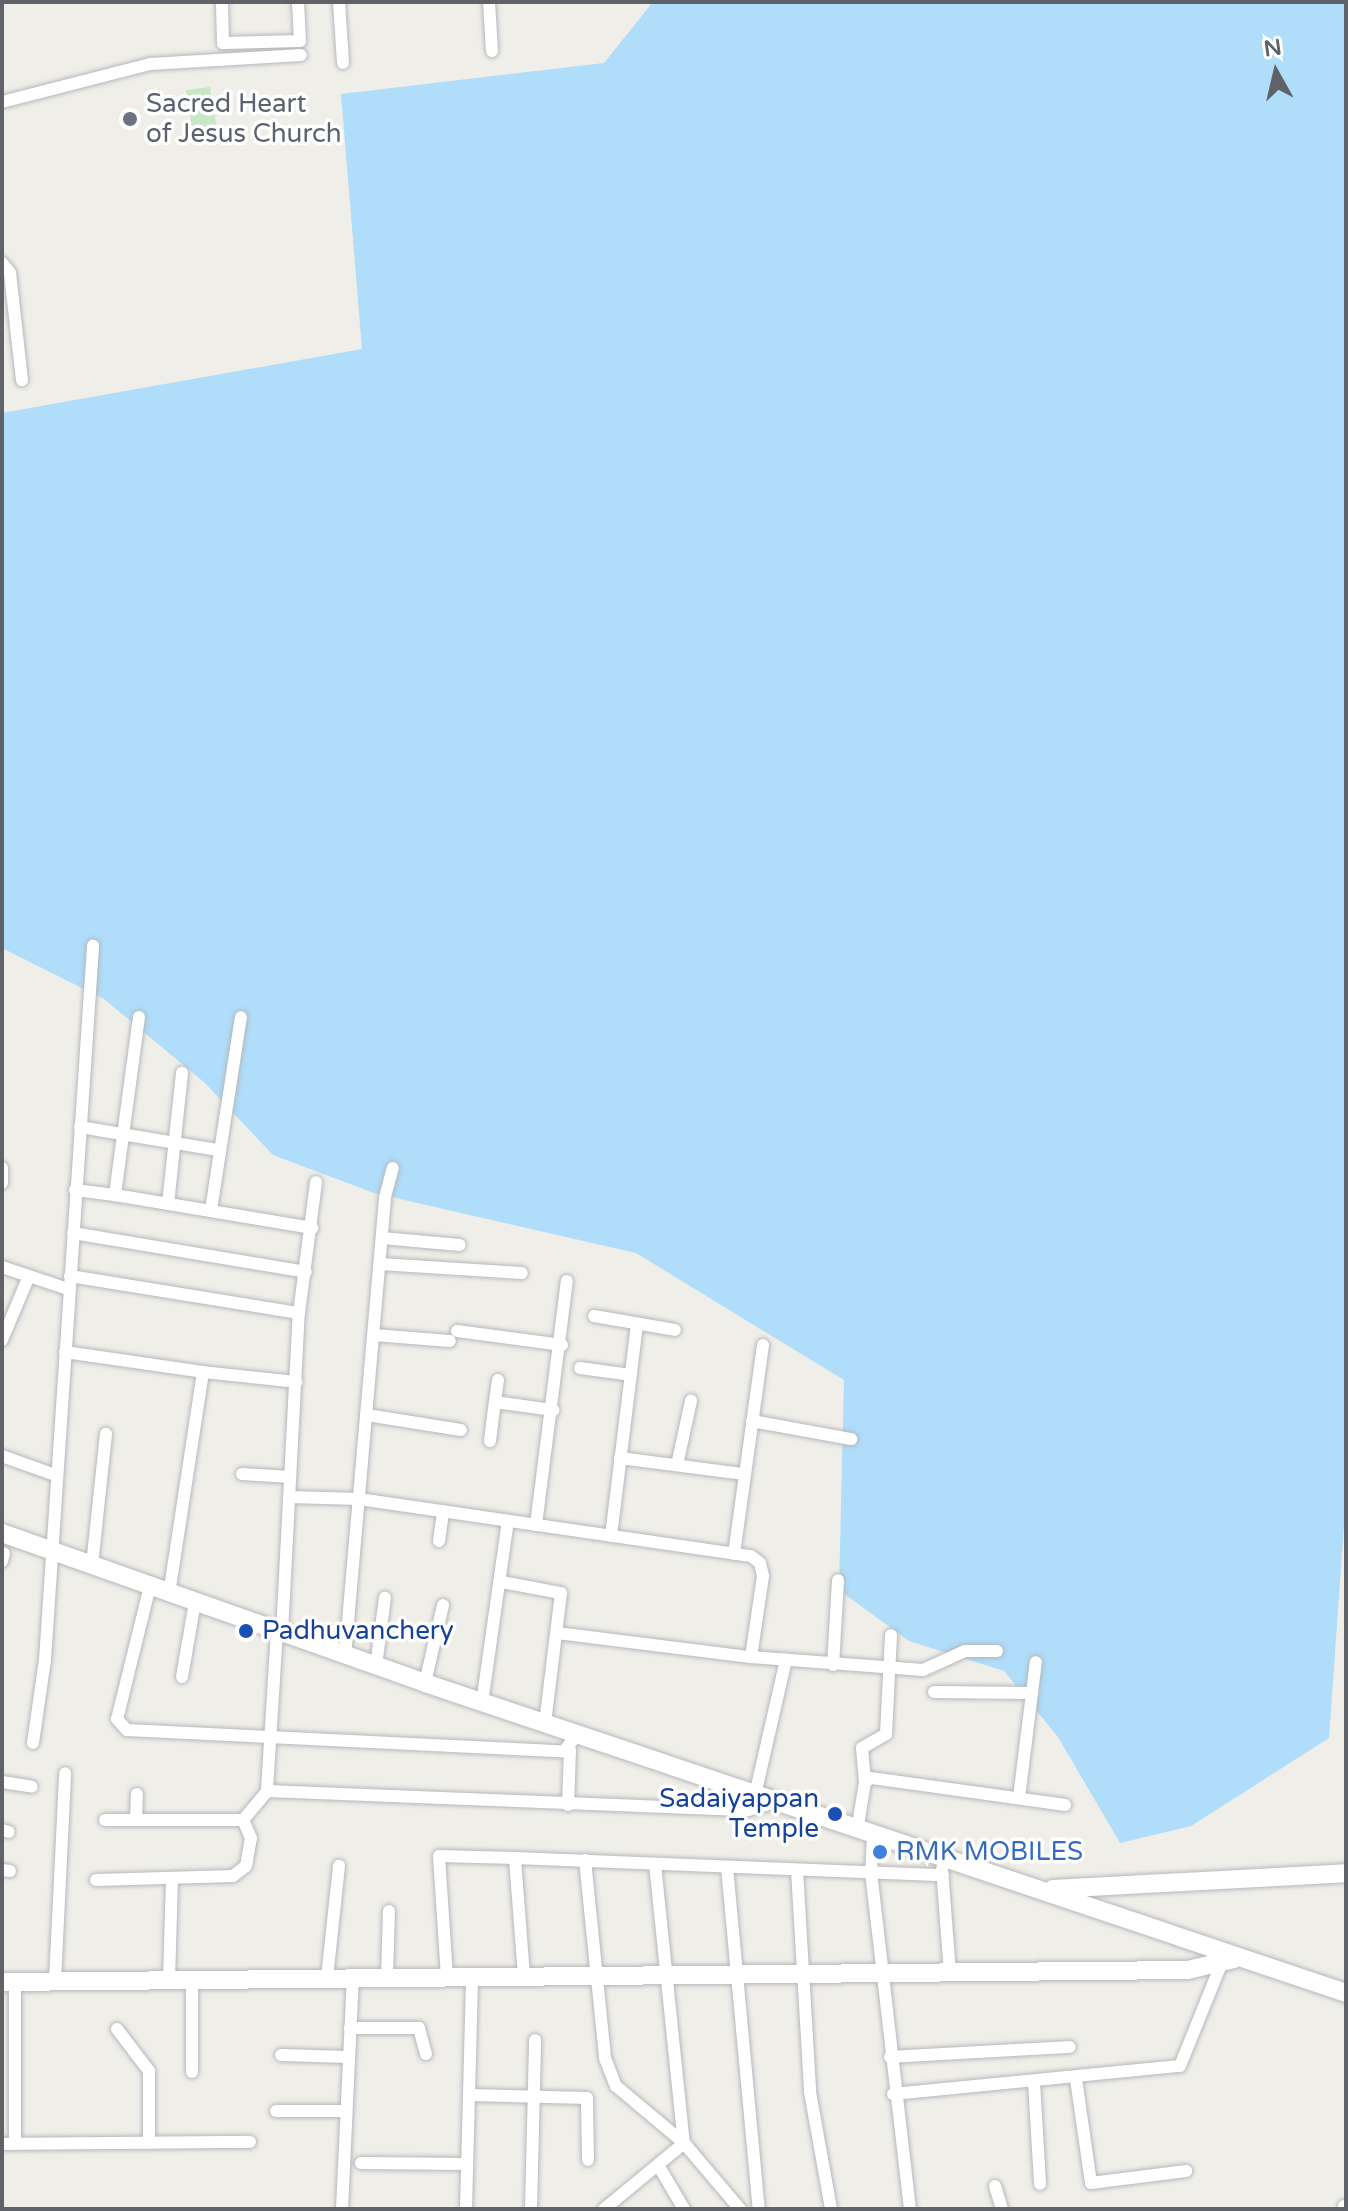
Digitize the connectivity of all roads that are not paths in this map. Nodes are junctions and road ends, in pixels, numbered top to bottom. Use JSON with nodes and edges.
{"nodes":[{"id":1,"x":222,"y":2,"type":"edge"},
{"id":2,"x":298,"y":2,"type":"edge"},
{"id":3,"x":339,"y":2,"type":"edge"},
{"id":4,"x":489,"y":2,"type":"edge"},
{"id":5,"x":230,"y":43,"type":"junction"},
{"id":6,"x":492,"y":51,"type":"dead end"},
{"id":7,"x":301,"y":55,"type":"dead end"},
{"id":8,"x":229,"y":57,"type":"junction"},
{"id":9,"x":343,"y":63,"type":"dead end"},
{"id":10,"x":2,"y":99,"type":"edge"},
{"id":11,"x":2,"y":263,"type":"edge"},
{"id":12,"x":8,"y":313,"type":"edge"},
{"id":13,"x":22,"y":380,"type":"dead end"},
{"id":14,"x":93,"y":946,"type":"dead end"},
{"id":15,"x":139,"y":1017,"type":"dead end"},
{"id":16,"x":241,"y":1017,"type":"dead end"},
{"id":17,"x":182,"y":1073,"type":"dead end"},
{"id":18,"x":80,"y":1127,"type":"junction"},
{"id":19,"x":122,"y":1136,"type":"junction"},
{"id":20,"x":175,"y":1144,"type":"junction"},
{"id":21,"x":218,"y":1150,"type":"junction"},
{"id":22,"x":2,"y":1168,"type":"edge"},
{"id":23,"x":393,"y":1168,"type":"dead end"},
{"id":24,"x":316,"y":1182,"type":"dead end"},
{"id":25,"x":2,"y":1183,"type":"edge"},
{"id":26,"x":75,"y":1190,"type":"junction"},
{"id":27,"x":115,"y":1195,"type":"junction"},
{"id":28,"x":168,"y":1204,"type":"junction"},
{"id":29,"x":211,"y":1210,"type":"junction"},
{"id":30,"x":312,"y":1228,"type":"junction"},
{"id":31,"x":73,"y":1233,"type":"junction"},
{"id":32,"x":382,"y":1238,"type":"junction"},
{"id":33,"x":460,"y":1245,"type":"dead end"},
{"id":34,"x":380,"y":1264,"type":"junction"},
{"id":35,"x":2,"y":1267,"type":"edge"},
{"id":36,"x":306,"y":1272,"type":"junction"},
{"id":37,"x":522,"y":1273,"type":"dead end"},
{"id":38,"x":29,"y":1276,"type":"junction"},
{"id":39,"x":567,"y":1281,"type":"dead end"},
{"id":40,"x":69,"y":1282,"type":"junction"},
{"id":41,"x":299,"y":1313,"type":"junction"},
{"id":42,"x":594,"y":1316,"type":"dead end"},
{"id":43,"x":637,"y":1324,"type":"junction"},
{"id":44,"x":675,"y":1330,"type":"dead end"},
{"id":45,"x":374,"y":1335,"type":"junction"},
{"id":46,"x":2,"y":1340,"type":"edge"},
{"id":47,"x":562,"y":1345,"type":"junction"},
{"id":48,"x":763,"y":1345,"type":"dead end"},
{"id":49,"x":65,"y":1352,"type":"junction"},
{"id":50,"x":580,"y":1368,"type":"dead end"},
{"id":51,"x":203,"y":1372,"type":"junction"},
{"id":52,"x":631,"y":1375,"type":"junction"},
{"id":53,"x":498,"y":1380,"type":"dead end"},
{"id":54,"x":296,"y":1382,"type":"junction"},
{"id":55,"x":691,"y":1401,"type":"dead end"},
{"id":56,"x":495,"y":1402,"type":"junction"},
{"id":57,"x":553,"y":1410,"type":"junction"},
{"id":58,"x":367,"y":1415,"type":"junction"},
{"id":59,"x":752,"y":1421,"type":"junction"},
{"id":60,"x":461,"y":1430,"type":"dead end"},
{"id":61,"x":106,"y":1434,"type":"dead end"},
{"id":62,"x":851,"y":1439,"type":"dead end"},
{"id":63,"x":490,"y":1441,"type":"dead end"},
{"id":64,"x":2,"y":1456,"type":"edge"},
{"id":65,"x":620,"y":1458,"type":"junction"},
{"id":66,"x":677,"y":1465,"type":"junction"},
{"id":67,"x":242,"y":1474,"type":"dead end"},
{"id":68,"x":744,"y":1474,"type":"junction"},
{"id":69,"x":55,"y":1475,"type":"junction"},
{"id":70,"x":290,"y":1477,"type":"junction"},
{"id":71,"x":289,"y":1497,"type":"junction"},
{"id":72,"x":359,"y":1499,"type":"junction"},
{"id":73,"x":443,"y":1511,"type":"junction"},
{"id":74,"x":508,"y":1521,"type":"junction"},
{"id":75,"x":536,"y":1525,"type":"junction"},
{"id":76,"x":2,"y":1533,"type":"edge"},
{"id":77,"x":611,"y":1536,"type":"junction"},
{"id":78,"x":439,"y":1541,"type":"dead end"},
{"id":79,"x":49,"y":1549,"type":"junction"},
{"id":80,"x":734,"y":1554,"type":"junction"},
{"id":81,"x":92,"y":1565,"type":"junction"},
{"id":82,"x":838,"y":1580,"type":"dead end"},
{"id":83,"x":502,"y":1582,"type":"junction"},
{"id":84,"x":150,"y":1586,"type":"junction"},
{"id":85,"x":169,"y":1593,"type":"junction"},
{"id":86,"x":385,"y":1598,"type":"dead end"},
{"id":87,"x":195,"y":1602,"type":"junction"},
{"id":88,"x":443,"y":1605,"type":"dead end"},
{"id":89,"x":280,"y":1632,"type":"junction"},
{"id":90,"x":557,"y":1633,"type":"junction"},
{"id":91,"x":891,"y":1635,"type":"dead end"},
{"id":92,"x":997,"y":1651,"type":"dead end"},
{"id":93,"x":345,"y":1656,"type":"junction"},
{"id":94,"x":751,"y":1657,"type":"junction"},
{"id":95,"x":786,"y":1660,"type":"junction"},
{"id":96,"x":1036,"y":1662,"type":"dead end"},
{"id":97,"x":833,"y":1665,"type":"junction"},
{"id":98,"x":376,"y":1666,"type":"junction"},
{"id":99,"x":889,"y":1670,"type":"junction"},
{"id":100,"x":182,"y":1677,"type":"dead end"},
{"id":101,"x":425,"y":1683,"type":"junction"},
{"id":102,"x":934,"y":1692,"type":"dead end"},
{"id":103,"x":1032,"y":1693,"type":"junction"},
{"id":104,"x":482,"y":1703,"type":"junction"},
{"id":105,"x":545,"y":1724,"type":"junction"},
{"id":106,"x":275,"y":1737,"type":"junction"},
{"id":107,"x":574,"y":1742,"type":"junction"},
{"id":108,"x":33,"y":1743,"type":"dead end"},
{"id":109,"x":65,"y":1773,"type":"dead end"},
{"id":110,"x":2,"y":1782,"type":"edge"},
{"id":111,"x":865,"y":1782,"type":"junction"},
{"id":112,"x":32,"y":1787,"type":"dead end"},
{"id":113,"x":267,"y":1791,"type":"junction"},
{"id":114,"x":137,"y":1794,"type":"dead end"},
{"id":115,"x":755,"y":1795,"type":"junction"},
{"id":116,"x":1019,"y":1798,"type":"junction"},
{"id":117,"x":776,"y":1802,"type":"junction"},
{"id":118,"x":568,"y":1805,"type":"junction"},
{"id":119,"x":1065,"y":1805,"type":"dead end"},
{"id":120,"x":105,"y":1820,"type":"dead end"},
{"id":121,"x":136,"y":1820,"type":"junction"},
{"id":122,"x":243,"y":1820,"type":"junction"},
{"id":123,"x":865,"y":1834,"type":"junction"},
{"id":124,"x":515,"y":1858,"type":"junction"},
{"id":125,"x":585,"y":1860,"type":"junction"},
{"id":126,"x":655,"y":1864,"type":"junction"},
{"id":127,"x":339,"y":1866,"type":"dead end"},
{"id":128,"x":942,"y":1866,"type":"junction"},
{"id":129,"x":727,"y":1867,"type":"junction"},
{"id":130,"x":797,"y":1870,"type":"junction"},
{"id":131,"x":871,"y":1872,"type":"junction"},
{"id":132,"x":1346,"y":1873,"type":"edge"},
{"id":133,"x":172,"y":1879,"type":"junction"},
{"id":134,"x":96,"y":1880,"type":"dead end"},
{"id":135,"x":1044,"y":1889,"type":"junction"},
{"id":136,"x":389,"y":1911,"type":"dead end"},
{"id":137,"x":1228,"y":1960,"type":"junction"},
{"id":138,"x":950,"y":1972,"type":"junction"},
{"id":139,"x":881,"y":1973,"type":"junction"},
{"id":140,"x":737,"y":1974,"type":"junction"},
{"id":141,"x":805,"y":1974,"type":"junction"},
{"id":142,"x":596,"y":1975,"type":"junction"},
{"id":143,"x":665,"y":1975,"type":"junction"},
{"id":144,"x":472,"y":1976,"type":"junction"},
{"id":145,"x":524,"y":1976,"type":"junction"},
{"id":146,"x":387,"y":1977,"type":"junction"},
{"id":147,"x":447,"y":1977,"type":"junction"},
{"id":148,"x":327,"y":1978,"type":"junction"},
{"id":149,"x":353,"y":1978,"type":"junction"},
{"id":150,"x":169,"y":1980,"type":"junction"},
{"id":151,"x":192,"y":1980,"type":"junction"},
{"id":152,"x":55,"y":1981,"type":"junction"},
{"id":153,"x":8,"y":1982,"type":"edge"},
{"id":154,"x":1346,"y":1993,"type":"edge"},
{"id":155,"x":350,"y":2028,"type":"junction"},
{"id":156,"x":117,"y":2029,"type":"dead end"},
{"id":157,"x":535,"y":2040,"type":"dead end"},
{"id":158,"x":1070,"y":2047,"type":"dead end"},
{"id":159,"x":426,"y":2054,"type":"dead end"},
{"id":160,"x":281,"y":2055,"type":"dead end"},
{"id":161,"x":348,"y":2057,"type":"junction"},
{"id":162,"x":890,"y":2057,"type":"junction"},
{"id":163,"x":192,"y":2072,"type":"dead end"},
{"id":164,"x":1076,"y":2079,"type":"junction"},
{"id":165,"x":1034,"y":2082,"type":"junction"},
{"id":166,"x":893,"y":2094,"type":"junction"},
{"id":167,"x":469,"y":2095,"type":"junction"},
{"id":168,"x":534,"y":2097,"type":"junction"},
{"id":169,"x":276,"y":2111,"type":"dead end"},
{"id":170,"x":345,"y":2111,"type":"junction"},
{"id":171,"x":250,"y":2142,"type":"dead end"},
{"id":172,"x":149,"y":2143,"type":"junction"},
{"id":173,"x":684,"y":2143,"type":"junction"},
{"id":174,"x":8,"y":2144,"type":"edge"},
{"id":175,"x":588,"y":2160,"type":"dead end"},
{"id":176,"x":361,"y":2163,"type":"dead end"},
{"id":177,"x":467,"y":2164,"type":"junction"},
{"id":178,"x":658,"y":2165,"type":"junction"},
{"id":179,"x":1186,"y":2171,"type":"dead end"},
{"id":180,"x":1040,"y":2184,"type":"dead end"},
{"id":181,"x":995,"y":2186,"type":"dead end"},
{"id":182,"x":342,"y":2209,"type":"edge"},
{"id":183,"x":466,"y":2209,"type":"edge"},
{"id":184,"x":531,"y":2209,"type":"edge"},
{"id":185,"x":604,"y":2209,"type":"edge"},
{"id":186,"x":684,"y":2209,"type":"edge"},
{"id":187,"x":740,"y":2209,"type":"edge"},
{"id":188,"x":759,"y":2209,"type":"edge"},
{"id":189,"x":831,"y":2209,"type":"edge"},
{"id":190,"x":910,"y":2209,"type":"edge"},
{"id":191,"x":1002,"y":2209,"type":"edge"}],
"edges":[{"from":1,"to":5,"type":"street"},
{"from":2,"to":5,"type":"street"},
{"from":3,"to":9,"type":"street"},
{"from":4,"to":6,"type":"street"},
{"from":5,"to":8,"type":"street"},
{"from":7,"to":8,"type":"street"},
{"from":8,"to":10,"type":"street"},
{"from":11,"to":12,"type":"street"},
{"from":12,"to":13,"type":"street"},
{"from":14,"to":18,"type":"street"},
{"from":15,"to":19,"type":"street"},
{"from":16,"to":21,"type":"street"},
{"from":17,"to":20,"type":"street"},
{"from":18,"to":19,"type":"street"},
{"from":18,"to":26,"type":"street"},
{"from":19,"to":20,"type":"street"},
{"from":19,"to":27,"type":"street"},
{"from":20,"to":21,"type":"street"},
{"from":20,"to":28,"type":"street"},
{"from":21,"to":29,"type":"street"},
{"from":22,"to":25,"type":"street"},
{"from":23,"to":32,"type":"street"},
{"from":24,"to":30,"type":"street"},
{"from":26,"to":27,"type":"street"},
{"from":26,"to":31,"type":"street"},
{"from":27,"to":28,"type":"street"},
{"from":28,"to":29,"type":"street"},
{"from":29,"to":30,"type":"street"},
{"from":30,"to":36,"type":"street"},
{"from":31,"to":36,"type":"street"},
{"from":31,"to":40,"type":"street"},
{"from":32,"to":33,"type":"street"},
{"from":32,"to":34,"type":"street"},
{"from":34,"to":37,"type":"street"},
{"from":34,"to":45,"type":"street"},
{"from":35,"to":38,"type":"street"},
{"from":36,"to":41,"type":"street"},
{"from":38,"to":40,"type":"street"},
{"from":38,"to":46,"type":"street"},
{"from":39,"to":47,"type":"street"},
{"from":40,"to":41,"type":"street"},
{"from":40,"to":49,"type":"street"},
{"from":41,"to":54,"type":"street"},
{"from":42,"to":43,"type":"street"},
{"from":43,"to":44,"type":"street"},
{"from":43,"to":52,"type":"street"},
{"from":45,"to":47,"type":"street"},
{"from":45,"to":58,"type":"street"},
{"from":47,"to":57,"type":"street"},
{"from":48,"to":59,"type":"street"},
{"from":49,"to":51,"type":"street"},
{"from":49,"to":69,"type":"street"},
{"from":50,"to":52,"type":"street"},
{"from":51,"to":54,"type":"street"},
{"from":51,"to":85,"type":"street"},
{"from":52,"to":65,"type":"street"},
{"from":53,"to":56,"type":"street"},
{"from":54,"to":70,"type":"street"},
{"from":55,"to":66,"type":"street"},
{"from":56,"to":57,"type":"street"},
{"from":56,"to":63,"type":"street"},
{"from":57,"to":75,"type":"street"},
{"from":58,"to":60,"type":"street"},
{"from":58,"to":72,"type":"street"},
{"from":59,"to":62,"type":"street"},
{"from":59,"to":68,"type":"street"},
{"from":61,"to":81,"type":"street"},
{"from":64,"to":69,"type":"street"},
{"from":65,"to":66,"type":"street"},
{"from":65,"to":77,"type":"street"},
{"from":66,"to":68,"type":"street"},
{"from":67,"to":70,"type":"street"},
{"from":68,"to":80,"type":"street"},
{"from":69,"to":79,"type":"street"},
{"from":70,"to":71,"type":"street"},
{"from":71,"to":72,"type":"street"},
{"from":71,"to":89,"type":"street"},
{"from":72,"to":73,"type":"street"},
{"from":72,"to":93,"type":"street"},
{"from":73,"to":74,"type":"street"},
{"from":73,"to":78,"type":"street"},
{"from":74,"to":75,"type":"street"},
{"from":74,"to":83,"type":"street"},
{"from":75,"to":77,"type":"street"},
{"from":76,"to":79,"type":"street"},
{"from":77,"to":80,"type":"street"},
{"from":79,"to":81,"type":"street"},
{"from":79,"to":108,"type":"street"},
{"from":80,"to":94,"type":"street"},
{"from":81,"to":84,"type":"street"},
{"from":82,"to":97,"type":"street"},
{"from":83,"to":90,"type":"street"},
{"from":83,"to":104,"type":"street"},
{"from":84,"to":85,"type":"street"},
{"from":84,"to":106,"type":"street"},
{"from":85,"to":87,"type":"street"},
{"from":86,"to":98,"type":"street"},
{"from":87,"to":89,"type":"street"},
{"from":87,"to":100,"type":"street"},
{"from":88,"to":101,"type":"street"},
{"from":89,"to":93,"type":"street"},
{"from":89,"to":106,"type":"street"},
{"from":90,"to":94,"type":"street"},
{"from":90,"to":105,"type":"street"},
{"from":91,"to":99,"type":"street"},
{"from":92,"to":99,"type":"street"},
{"from":93,"to":98,"type":"street"},
{"from":94,"to":95,"type":"street"},
{"from":95,"to":97,"type":"street"},
{"from":95,"to":115,"type":"street"},
{"from":96,"to":103,"type":"street"},
{"from":97,"to":99,"type":"street"},
{"from":98,"to":101,"type":"street"},
{"from":99,"to":111,"type":"street"},
{"from":101,"to":104,"type":"street"},
{"from":102,"to":103,"type":"street"},
{"from":103,"to":116,"type":"street"},
{"from":104,"to":105,"type":"street"},
{"from":105,"to":107,"type":"street"},
{"from":106,"to":107,"type":"street"},
{"from":106,"to":113,"type":"street"},
{"from":107,"to":115,"type":"street"},
{"from":107,"to":118,"type":"street"},
{"from":109,"to":152,"type":"street"},
{"from":110,"to":112,"type":"street"},
{"from":111,"to":116,"type":"street"},
{"from":111,"to":123,"type":"street"},
{"from":113,"to":118,"type":"street"},
{"from":113,"to":122,"type":"street"},
{"from":114,"to":121,"type":"street"},
{"from":115,"to":117,"type":"street"},
{"from":116,"to":119,"type":"street"},
{"from":117,"to":118,"type":"street"},
{"from":117,"to":123,"type":"street"},
{"from":120,"to":121,"type":"street"},
{"from":121,"to":122,"type":"street"},
{"from":122,"to":133,"type":"street"},
{"from":123,"to":128,"type":"street"},
{"from":123,"to":131,"type":"street"},
{"from":124,"to":125,"type":"street"},
{"from":124,"to":145,"type":"street"},
{"from":124,"to":147,"type":"street"},
{"from":125,"to":126,"type":"street"},
{"from":125,"to":142,"type":"street"},
{"from":126,"to":129,"type":"street"},
{"from":126,"to":143,"type":"street"},
{"from":127,"to":148,"type":"street"},
{"from":128,"to":131,"type":"street"},
{"from":128,"to":135,"type":"street"},
{"from":128,"to":138,"type":"street"},
{"from":129,"to":130,"type":"street"},
{"from":129,"to":140,"type":"street"},
{"from":130,"to":131,"type":"street"},
{"from":130,"to":141,"type":"street"},
{"from":131,"to":139,"type":"street"},
{"from":132,"to":135,"type":"street"},
{"from":133,"to":134,"type":"street"},
{"from":133,"to":150,"type":"street"},
{"from":135,"to":137,"type":"street"},
{"from":136,"to":146,"type":"street"},
{"from":137,"to":138,"type":"street"},
{"from":137,"to":154,"type":"street"},
{"from":137,"to":164,"type":"street"},
{"from":138,"to":139,"type":"street"},
{"from":139,"to":141,"type":"street"},
{"from":139,"to":162,"type":"street"},
{"from":140,"to":141,"type":"street"},
{"from":140,"to":143,"type":"street"},
{"from":140,"to":188,"type":"street"},
{"from":141,"to":189,"type":"street"},
{"from":142,"to":143,"type":"street"},
{"from":142,"to":145,"type":"street"},
{"from":142,"to":173,"type":"street"},
{"from":143,"to":173,"type":"street"},
{"from":144,"to":145,"type":"street"},
{"from":144,"to":147,"type":"street"},
{"from":144,"to":167,"type":"street"},
{"from":146,"to":147,"type":"street"},
{"from":146,"to":149,"type":"street"},
{"from":148,"to":149,"type":"street"},
{"from":148,"to":151,"type":"street"},
{"from":149,"to":155,"type":"street"},
{"from":150,"to":151,"type":"street"},
{"from":150,"to":152,"type":"street"},
{"from":151,"to":163,"type":"street"},
{"from":152,"to":153,"type":"street"},
{"from":153,"to":174,"type":"street"},
{"from":155,"to":159,"type":"street"},
{"from":155,"to":161,"type":"street"},
{"from":156,"to":172,"type":"street"},
{"from":157,"to":168,"type":"street"},
{"from":158,"to":162,"type":"street"},
{"from":160,"to":161,"type":"street"},
{"from":161,"to":170,"type":"street"},
{"from":162,"to":166,"type":"street"},
{"from":164,"to":165,"type":"street"},
{"from":164,"to":179,"type":"street"},
{"from":165,"to":166,"type":"street"},
{"from":165,"to":180,"type":"street"},
{"from":166,"to":190,"type":"street"},
{"from":167,"to":168,"type":"street"},
{"from":167,"to":177,"type":"street"},
{"from":168,"to":175,"type":"street"},
{"from":168,"to":184,"type":"street"},
{"from":169,"to":170,"type":"street"},
{"from":170,"to":182,"type":"street"},
{"from":171,"to":172,"type":"street"},
{"from":172,"to":174,"type":"street"},
{"from":173,"to":178,"type":"street"},
{"from":173,"to":187,"type":"street"},
{"from":176,"to":177,"type":"street"},
{"from":177,"to":183,"type":"street"},
{"from":178,"to":185,"type":"street"},
{"from":178,"to":186,"type":"street"},
{"from":181,"to":191,"type":"street"}]}
